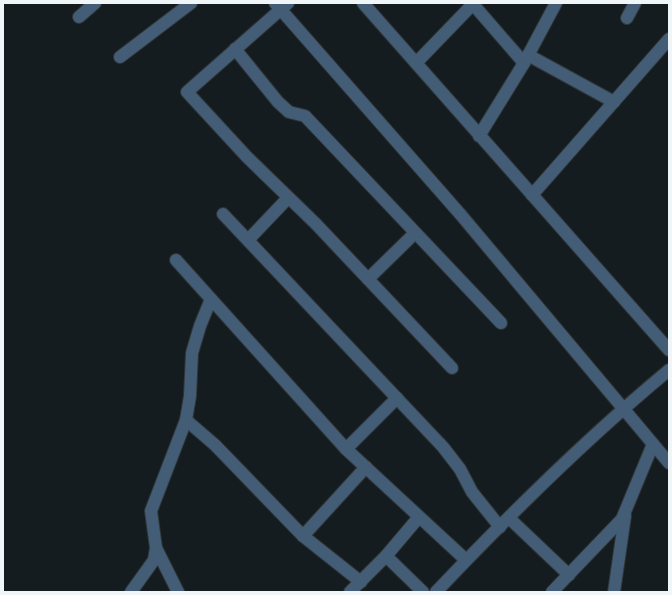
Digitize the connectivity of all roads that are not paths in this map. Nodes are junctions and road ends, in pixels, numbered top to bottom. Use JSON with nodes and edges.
{"nodes":[{"id":1,"x":95,"y":3,"type":"edge"},
{"id":2,"x":191,"y":3,"type":"edge"},
{"id":3,"x":363,"y":3,"type":"edge"},
{"id":4,"x":556,"y":3,"type":"edge"},
{"id":5,"x":635,"y":3,"type":"edge"},
{"id":6,"x":472,"y":4,"type":"edge"},
{"id":7,"x":282,"y":5,"type":"edge"},
{"id":8,"x":79,"y":17,"type":"dead end"},
{"id":9,"x":626,"y":18,"type":"dead end"},
{"id":10,"x":669,"y":39,"type":"edge"},
{"id":11,"x":235,"y":50,"type":"junction"},
{"id":12,"x":120,"y":57,"type":"dead end"},
{"id":13,"x":526,"y":59,"type":"junction"},
{"id":14,"x":416,"y":63,"type":"junction"},
{"id":15,"x":614,"y":102,"type":"junction"},
{"id":16,"x":479,"y":136,"type":"junction"},
{"id":17,"x":532,"y":195,"type":"junction"},
{"id":18,"x":288,"y":198,"type":"junction"},
{"id":19,"x":223,"y":214,"type":"dead end"},
{"id":20,"x":415,"y":233,"type":"junction"},
{"id":21,"x":248,"y":240,"type":"junction"},
{"id":22,"x":176,"y":260,"type":"dead end"},
{"id":23,"x":368,"y":279,"type":"junction"},
{"id":24,"x":211,"y":299,"type":"junction"},
{"id":25,"x":501,"y":323,"type":"dead end"},
{"id":26,"x":669,"y":350,"type":"edge"},
{"id":27,"x":452,"y":368,"type":"dead end"},
{"id":28,"x":669,"y":370,"type":"edge"},
{"id":29,"x":397,"y":398,"type":"junction"},
{"id":30,"x":622,"y":408,"type":"junction"},
{"id":31,"x":186,"y":420,"type":"junction"},
{"id":32,"x":653,"y":444,"type":"junction"},
{"id":33,"x":346,"y":449,"type":"junction"},
{"id":34,"x":669,"y":463,"type":"edge"},
{"id":35,"x":366,"y":467,"type":"junction"},
{"id":36,"x":626,"y":511,"type":"junction"},
{"id":37,"x":419,"y":517,"type":"junction"},
{"id":38,"x":505,"y":522,"type":"junction"},
{"id":39,"x":303,"y":536,"type":"junction"},
{"id":40,"x":156,"y":548,"type":"junction"},
{"id":41,"x":386,"y":556,"type":"junction"},
{"id":42,"x":466,"y":560,"type":"junction"},
{"id":43,"x":569,"y":575,"type":"junction"},
{"id":44,"x":361,"y":582,"type":"junction"},
{"id":45,"x":131,"y":592,"type":"edge"},
{"id":46,"x":178,"y":592,"type":"edge"},
{"id":47,"x":350,"y":592,"type":"edge"},
{"id":48,"x":423,"y":592,"type":"edge"},
{"id":49,"x":436,"y":592,"type":"edge"},
{"id":50,"x":552,"y":592,"type":"edge"},
{"id":51,"x":614,"y":592,"type":"edge"}],
"edges":[{"from":1,"to":8,"type":"street"},
{"from":2,"to":12,"type":"street"},
{"from":3,"to":14,"type":"street"},
{"from":4,"to":13,"type":"street"},
{"from":5,"to":9,"type":"street"},
{"from":6,"to":13,"type":"street"},
{"from":6,"to":14,"type":"street"},
{"from":7,"to":11,"type":"street"},
{"from":7,"to":30,"type":"street"},
{"from":10,"to":15,"type":"street"},
{"from":11,"to":18,"type":"street"},
{"from":11,"to":20,"type":"street"},
{"from":13,"to":15,"type":"street"},
{"from":13,"to":16,"type":"street"},
{"from":14,"to":16,"type":"street"},
{"from":15,"to":17,"type":"street"},
{"from":16,"to":17,"type":"street"},
{"from":17,"to":26,"type":"street"},
{"from":18,"to":21,"type":"street"},
{"from":18,"to":23,"type":"street"},
{"from":19,"to":21,"type":"street"},
{"from":20,"to":23,"type":"street"},
{"from":20,"to":25,"type":"street"},
{"from":21,"to":29,"type":"street"},
{"from":22,"to":24,"type":"street"},
{"from":23,"to":27,"type":"street"},
{"from":24,"to":31,"type":"street"},
{"from":24,"to":33,"type":"street"},
{"from":28,"to":30,"type":"street"},
{"from":29,"to":33,"type":"street"},
{"from":29,"to":38,"type":"street"},
{"from":30,"to":32,"type":"street"},
{"from":30,"to":38,"type":"street"},
{"from":31,"to":39,"type":"street"},
{"from":31,"to":40,"type":"street"},
{"from":32,"to":34,"type":"street"},
{"from":32,"to":36,"type":"street"},
{"from":33,"to":35,"type":"street"},
{"from":35,"to":37,"type":"street"},
{"from":35,"to":39,"type":"street"},
{"from":36,"to":43,"type":"street"},
{"from":36,"to":51,"type":"street"},
{"from":37,"to":41,"type":"street"},
{"from":37,"to":42,"type":"street"},
{"from":38,"to":42,"type":"street"},
{"from":38,"to":43,"type":"street"},
{"from":39,"to":44,"type":"street"},
{"from":40,"to":45,"type":"street"},
{"from":40,"to":46,"type":"street"},
{"from":41,"to":44,"type":"street"},
{"from":41,"to":48,"type":"street"},
{"from":42,"to":49,"type":"street"},
{"from":43,"to":50,"type":"street"},
{"from":44,"to":47,"type":"street"}]}
